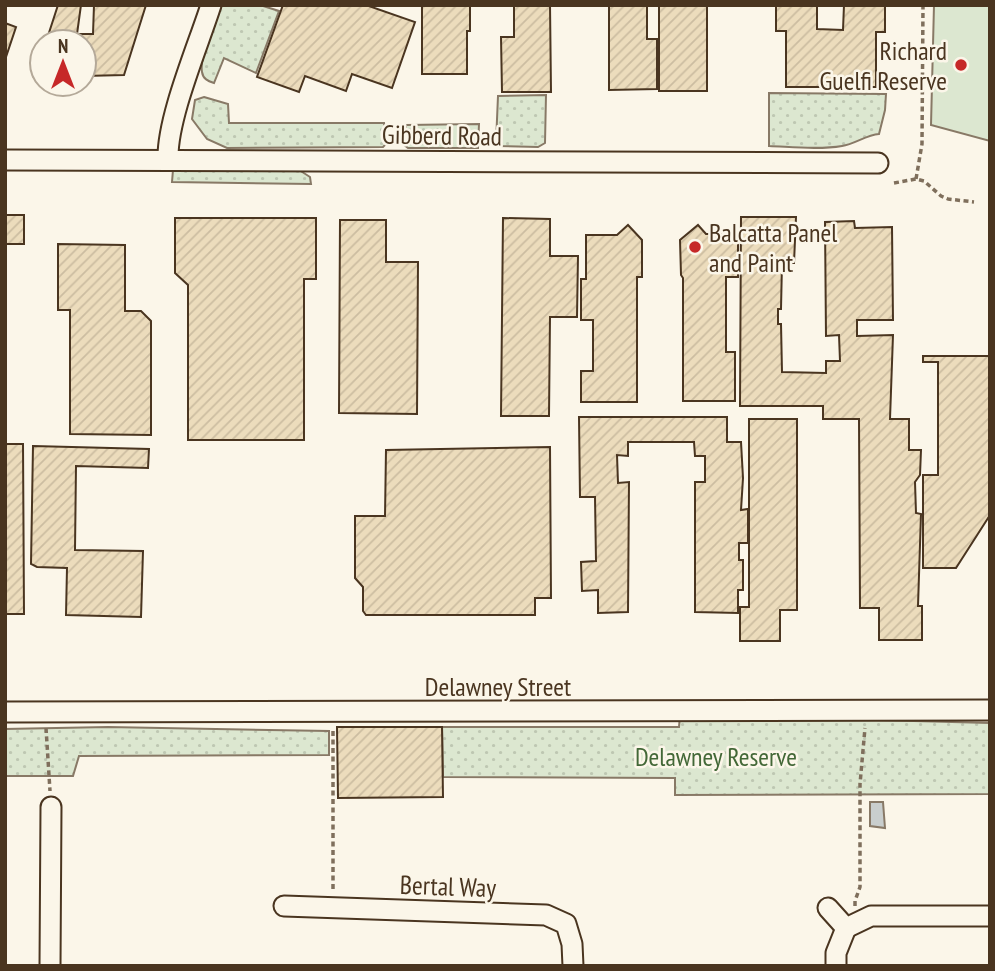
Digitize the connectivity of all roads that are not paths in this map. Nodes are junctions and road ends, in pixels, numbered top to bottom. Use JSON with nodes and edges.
{"nodes":[{"id":1,"x":212,"y":5,"type":"edge"},
{"id":2,"x":168,"y":159,"type":"junction"},
{"id":3,"x":5,"y":160,"type":"edge"},
{"id":4,"x":878,"y":163,"type":"dead end"},
{"id":5,"x":990,"y":710,"type":"edge"},
{"id":6,"x":5,"y":712,"type":"edge"},
{"id":7,"x":51,"y":807,"type":"road end"},
{"id":8,"x":284,"y":906,"type":"dead end"},
{"id":9,"x":828,"y":908,"type":"dead end"},
{"id":10,"x":990,"y":916,"type":"edge"},
{"id":11,"x":852,"y":925,"type":"junction"},
{"id":12,"x":50,"y":966,"type":"edge"},
{"id":13,"x":573,"y":966,"type":"edge"},
{"id":14,"x":836,"y":966,"type":"edge"}],
"edges":[{"from":1,"to":2,"type":"street"},
{"from":2,"to":3,"type":"street","name":"Gibberd Road"},
{"from":2,"to":4,"type":"street","name":"Gibberd Road"},
{"from":5,"to":6,"type":"street","name":"Delawney Street"},
{"from":7,"to":12,"type":"street"},
{"from":8,"to":13,"type":"street","name":"Bertal Way"},
{"from":9,"to":11,"type":"street"},
{"from":10,"to":11,"type":"street"},
{"from":11,"to":14,"type":"street"}]}
